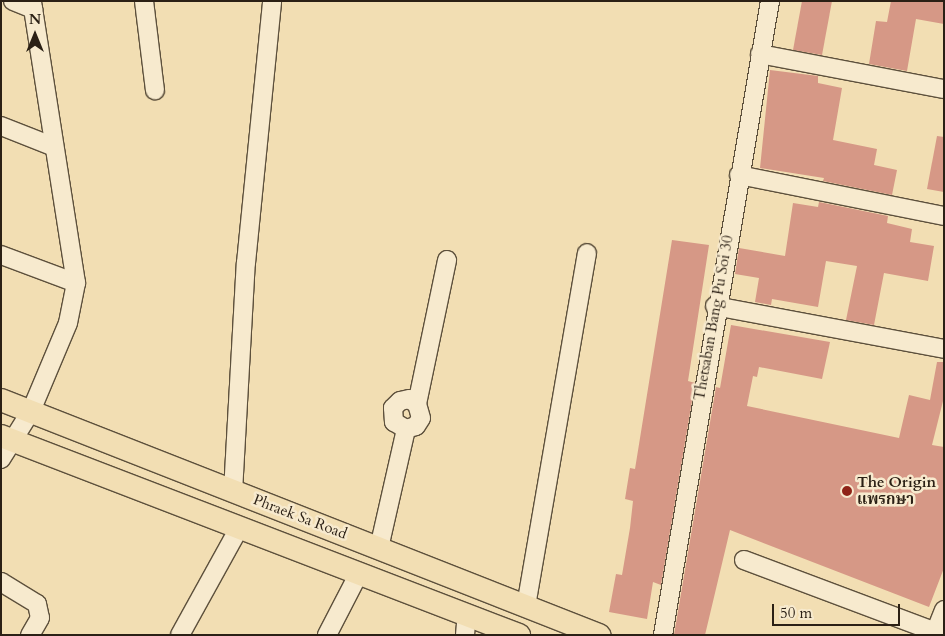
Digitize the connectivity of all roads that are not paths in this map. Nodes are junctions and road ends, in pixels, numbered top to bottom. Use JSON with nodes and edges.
{"nodes":[{"id":1,"x":13,"y":1,"type":"edge"},
{"id":2,"x":144,"y":1,"type":"edge"},
{"id":3,"x":272,"y":1,"type":"edge"},
{"id":4,"x":770,"y":1,"type":"edge"},
{"id":5,"x":32,"y":5,"type":"edge"},
{"id":6,"x":760,"y":54,"type":"junction"},
{"id":7,"x":944,"y":89,"type":"edge"},
{"id":8,"x":155,"y":90,"type":"dead end"},
{"id":9,"x":1,"y":126,"type":"edge"},
{"id":10,"x":54,"y":147,"type":"junction"},
{"id":11,"x":739,"y":175,"type":"junction"},
{"id":12,"x":944,"y":216,"type":"edge"},
{"id":13,"x":587,"y":253,"type":"dead end"},
{"id":14,"x":1,"y":255,"type":"edge"},
{"id":15,"x":447,"y":260,"type":"dead end"},
{"id":16,"x":76,"y":283,"type":"junction"},
{"id":17,"x":715,"y":306,"type":"junction"},
{"id":18,"x":944,"y":349,"type":"edge"},
{"id":19,"x":1,"y":400,"type":"edge"},
{"id":20,"x":418,"y":404,"type":"junction"},
{"id":21,"x":31,"y":412,"type":"junction"},
{"id":22,"x":406,"y":429,"type":"junction"},
{"id":23,"x":5,"y":445,"type":"edge"},
{"id":24,"x":233,"y":492,"type":"junction"},
{"id":25,"x":238,"y":528,"type":"junction"},
{"id":26,"x":380,"y":548,"type":"junction"},
{"id":27,"x":744,"y":560,"type":"dead end"},
{"id":28,"x":359,"y":573,"type":"junction"},
{"id":29,"x":1,"y":582,"type":"edge"},
{"id":30,"x":526,"y":606,"type":"junction"},
{"id":31,"x":944,"y":610,"type":"edge"},
{"id":32,"x":466,"y":625,"type":"edge"},
{"id":33,"x":938,"y":634,"type":"edge"},
{"id":34,"x":30,"y":635,"type":"edge"},
{"id":35,"x":180,"y":635,"type":"edge"},
{"id":36,"x":327,"y":635,"type":"edge"},
{"id":37,"x":519,"y":635,"type":"edge"},
{"id":38,"x":599,"y":635,"type":"edge"},
{"id":39,"x":663,"y":635,"type":"edge"}],
"edges":[{"from":1,"to":5,"type":"street"},
{"from":2,"to":8,"type":"street"},
{"from":3,"to":24,"type":"street"},
{"from":4,"to":6,"type":"street","name":"Thetsaban Bang Pu Soi 30"},
{"from":5,"to":10,"type":"street"},
{"from":6,"to":7,"type":"street"},
{"from":6,"to":11,"type":"street","name":"Thetsaban Bang Pu Soi 30"},
{"from":9,"to":10,"type":"street"},
{"from":10,"to":16,"type":"street"},
{"from":11,"to":12,"type":"street"},
{"from":11,"to":17,"type":"street","name":"Thetsaban Bang Pu Soi 30"},
{"from":13,"to":30,"type":"street"},
{"from":14,"to":16,"type":"street"},
{"from":15,"to":20,"type":"street"},
{"from":16,"to":21,"type":"street"},
{"from":17,"to":18,"type":"street"},
{"from":17,"to":39,"type":"street","name":"Thetsaban Bang Pu Soi 30"},
{"from":19,"to":21,"type":"main road","name":"Phraek Sa Road"},
{"from":20,"to":22,"type":"street"},
{"from":20,"to":22,"type":"street"},
{"from":21,"to":23,"type":"street"},
{"from":21,"to":24,"type":"main road","name":"Phraek Sa Road"},
{"from":22,"to":26,"type":"street"},
{"from":23,"to":25,"type":"main road","name":"Phraek Sa Road"},
{"from":24,"to":26,"type":"main road","name":"Phraek Sa Road"},
{"from":25,"to":28,"type":"main road","name":"Phraek Sa Road"},
{"from":25,"to":35,"type":"street"},
{"from":26,"to":30,"type":"main road","name":"Phraek Sa Road"},
{"from":27,"to":33,"type":"street"},
{"from":28,"to":32,"type":"main road","name":"Phraek Sa Road"},
{"from":28,"to":36,"type":"street"},
{"from":29,"to":34,"type":"street"},
{"from":30,"to":38,"type":"main road","name":"Phraek Sa Road"},
{"from":31,"to":33,"type":"street"},
{"from":32,"to":37,"type":"main road","name":"Phraek Sa Road"}]}
